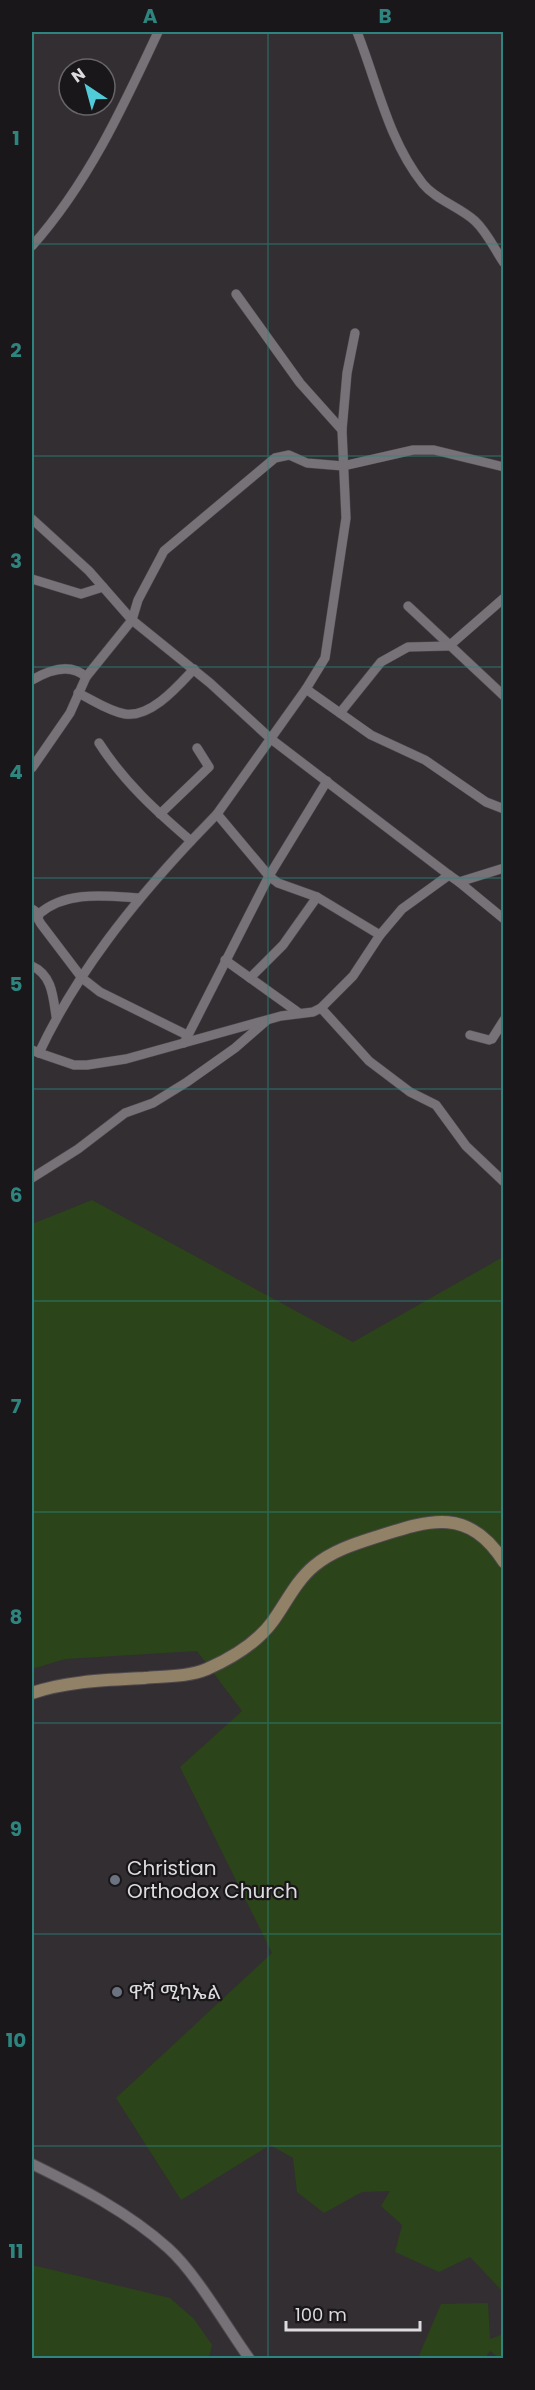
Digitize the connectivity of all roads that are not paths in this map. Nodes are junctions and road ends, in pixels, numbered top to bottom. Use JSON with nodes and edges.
{"nodes":[{"id":1,"x":158,"y":32,"type":"edge"},
{"id":2,"x":357,"y":32,"type":"edge"},
{"id":3,"x":32,"y":246,"type":"edge"},
{"id":4,"x":504,"y":263,"type":"edge"},
{"id":5,"x":236,"y":294,"type":"dead end"},
{"id":6,"x":355,"y":333,"type":"dead end"},
{"id":7,"x":342,"y":430,"type":"junction"},
{"id":8,"x":343,"y":466,"type":"junction"},
{"id":9,"x":504,"y":467,"type":"edge"},
{"id":10,"x":32,"y":519,"type":"edge"},
{"id":11,"x":32,"y":579,"type":"edge"},
{"id":12,"x":103,"y":587,"type":"junction"},
{"id":13,"x":504,"y":598,"type":"edge"},
{"id":14,"x":408,"y":606,"type":"dead end"},
{"id":15,"x":132,"y":620,"type":"junction"},
{"id":16,"x":448,"y":646,"type":"junction"},
{"id":17,"x":194,"y":669,"type":"junction"},
{"id":18,"x":86,"y":677,"type":"junction"},
{"id":19,"x":32,"y":680,"type":"edge"},
{"id":20,"x":306,"y":689,"type":"junction"},
{"id":21,"x":78,"y":693,"type":"junction"},
{"id":22,"x":504,"y":696,"type":"edge"},
{"id":23,"x":340,"y":713,"type":"junction"},
{"id":24,"x":271,"y":739,"type":"junction"},
{"id":25,"x":99,"y":743,"type":"dead end"},
{"id":26,"x":196,"y":748,"type":"dead end"},
{"id":27,"x":32,"y":768,"type":"edge"},
{"id":28,"x":327,"y":781,"type":"junction"},
{"id":29,"x":504,"y":809,"type":"edge"},
{"id":30,"x":160,"y":814,"type":"junction"},
{"id":31,"x":217,"y":814,"type":"junction"},
{"id":32,"x":191,"y":841,"type":"junction"},
{"id":33,"x":504,"y":868,"type":"edge"},
{"id":34,"x":449,"y":875,"type":"junction"},
{"id":35,"x":269,"y":876,"type":"junction"},
{"id":36,"x":459,"y":882,"type":"junction"},
{"id":37,"x":317,"y":897,"type":"junction"},
{"id":38,"x":139,"y":898,"type":"junction"},
{"id":39,"x":34,"y":913,"type":"edge"},
{"id":40,"x":504,"y":919,"type":"edge"},
{"id":41,"x":380,"y":934,"type":"junction"},
{"id":42,"x":225,"y":960,"type":"junction"},
{"id":43,"x":32,"y":966,"type":"edge"},
{"id":44,"x":82,"y":978,"type":"junction"},
{"id":45,"x":250,"y":978,"type":"junction"},
{"id":46,"x":321,"y":1008,"type":"junction"},
{"id":47,"x":299,"y":1013,"type":"junction"},
{"id":48,"x":56,"y":1016,"type":"junction"},
{"id":49,"x":267,"y":1019,"type":"junction"},
{"id":50,"x":504,"y":1020,"type":"edge"},
{"id":51,"x":470,"y":1035,"type":"dead end"},
{"id":52,"x":185,"y":1039,"type":"junction"},
{"id":53,"x":35,"y":1051,"type":"edge"},
{"id":54,"x":32,"y":1178,"type":"edge"},
{"id":55,"x":504,"y":1182,"type":"edge"},
{"id":56,"x":504,"y":1562,"type":"edge"},
{"id":57,"x":32,"y":1694,"type":"edge"},
{"id":58,"x":32,"y":2164,"type":"edge"},
{"id":59,"x":249,"y":2358,"type":"edge"}],
"edges":[{"from":1,"to":3,"type":"street"},
{"from":2,"to":4,"type":"street"},
{"from":5,"to":7,"type":"street"},
{"from":6,"to":7,"type":"street"},
{"from":7,"to":8,"type":"street"},
{"from":8,"to":9,"type":"street"},
{"from":8,"to":15,"type":"street"},
{"from":8,"to":20,"type":"street"},
{"from":10,"to":12,"type":"street"},
{"from":11,"to":12,"type":"street"},
{"from":12,"to":15,"type":"street"},
{"from":13,"to":16,"type":"street"},
{"from":14,"to":16,"type":"street"},
{"from":15,"to":17,"type":"street"},
{"from":15,"to":18,"type":"street"},
{"from":16,"to":22,"type":"street"},
{"from":16,"to":23,"type":"street"},
{"from":17,"to":21,"type":"street"},
{"from":17,"to":24,"type":"street"},
{"from":18,"to":19,"type":"street"},
{"from":18,"to":21,"type":"street"},
{"from":20,"to":23,"type":"street"},
{"from":20,"to":24,"type":"street"},
{"from":21,"to":27,"type":"street"},
{"from":23,"to":29,"type":"street"},
{"from":24,"to":28,"type":"street"},
{"from":24,"to":31,"type":"street"},
{"from":25,"to":30,"type":"street"},
{"from":26,"to":30,"type":"street"},
{"from":28,"to":34,"type":"street"},
{"from":28,"to":35,"type":"street"},
{"from":30,"to":32,"type":"street"},
{"from":31,"to":32,"type":"street"},
{"from":31,"to":35,"type":"street"},
{"from":32,"to":38,"type":"street"},
{"from":33,"to":36,"type":"street"},
{"from":34,"to":36,"type":"street"},
{"from":34,"to":41,"type":"street"},
{"from":35,"to":37,"type":"street"},
{"from":35,"to":42,"type":"street"},
{"from":36,"to":40,"type":"street"},
{"from":37,"to":41,"type":"street"},
{"from":37,"to":45,"type":"street"},
{"from":38,"to":39,"type":"street"},
{"from":38,"to":44,"type":"street"},
{"from":39,"to":44,"type":"street"},
{"from":41,"to":46,"type":"street"},
{"from":42,"to":45,"type":"street"},
{"from":42,"to":52,"type":"street"},
{"from":43,"to":48,"type":"street"},
{"from":44,"to":48,"type":"street"},
{"from":44,"to":52,"type":"street"},
{"from":45,"to":47,"type":"street"},
{"from":46,"to":47,"type":"street"},
{"from":46,"to":55,"type":"street"},
{"from":47,"to":49,"type":"street"},
{"from":48,"to":53,"type":"street"},
{"from":49,"to":52,"type":"street"},
{"from":49,"to":54,"type":"street"},
{"from":50,"to":51,"type":"street"},
{"from":52,"to":53,"type":"street"},
{"from":56,"to":57,"type":"main road"},
{"from":58,"to":59,"type":"street"}]}
